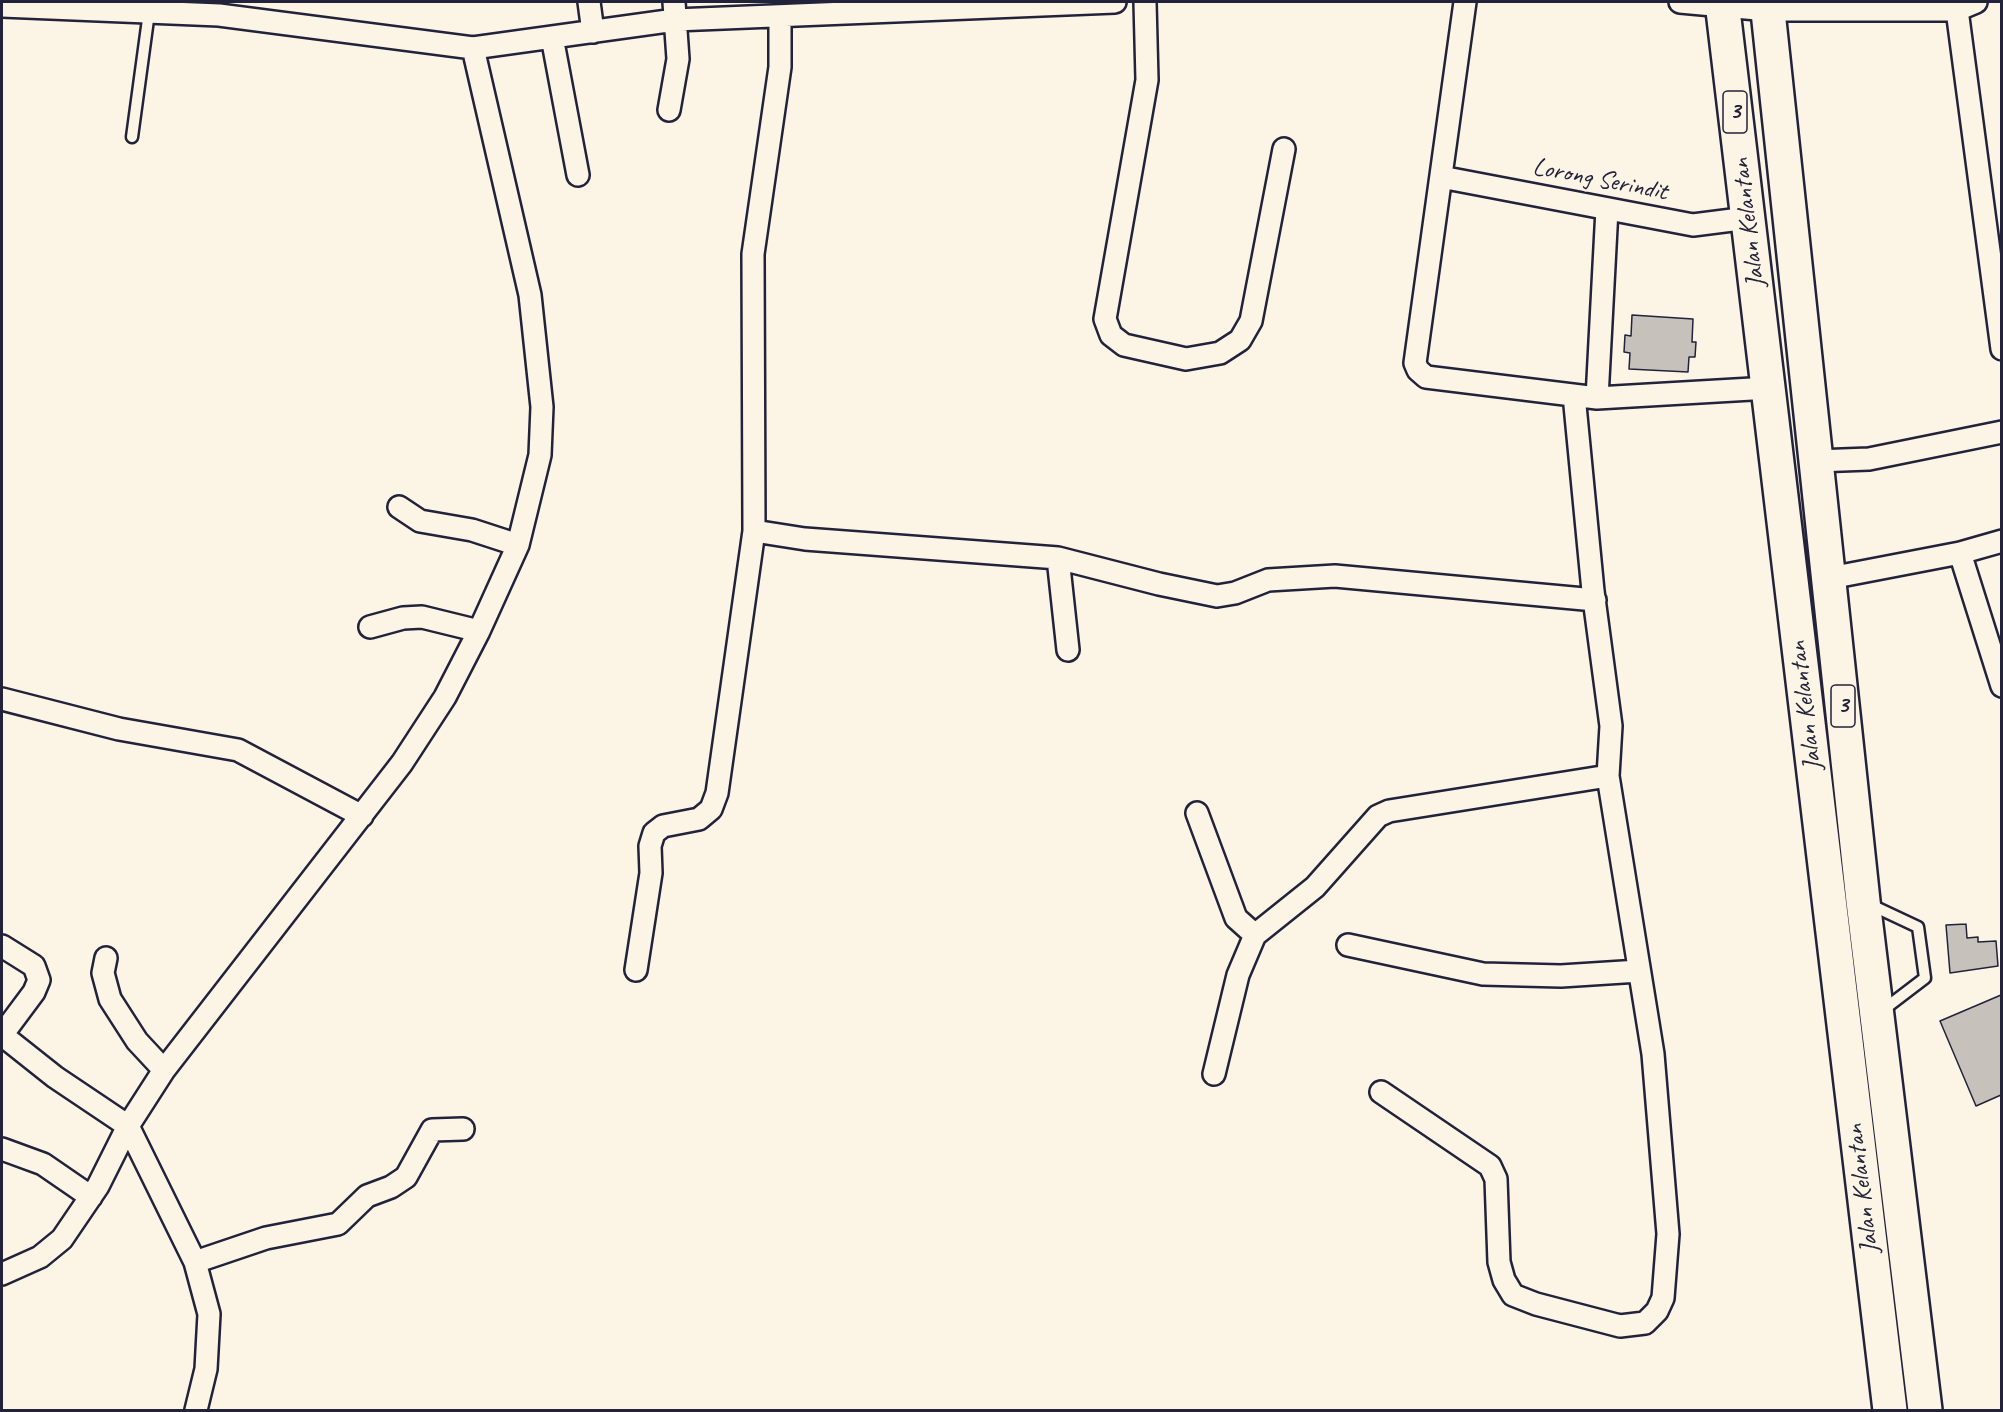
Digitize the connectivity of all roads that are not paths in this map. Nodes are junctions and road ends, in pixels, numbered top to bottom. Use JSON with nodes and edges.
{"nodes":[{"id":1,"x":589,"y":2,"type":"edge"},
{"id":2,"x":1114,"y":2,"type":"edge"},
{"id":3,"x":1145,"y":2,"type":"edge"},
{"id":4,"x":1465,"y":2,"type":"edge"},
{"id":5,"x":1680,"y":2,"type":"edge"},
{"id":6,"x":1055,"y":3,"type":"edge"},
{"id":7,"x":1722,"y":4,"type":"edge"},
{"id":8,"x":2,"y":6,"type":"edge"},
{"id":9,"x":1768,"y":6,"type":"edge"},
{"id":10,"x":1875,"y":6,"type":"edge"},
{"id":11,"x":1967,"y":6,"type":"edge"},
{"id":12,"x":675,"y":11,"type":"edge"},
{"id":13,"x":149,"y":12,"type":"junction"},
{"id":14,"x":780,"y":16,"type":"junction"},
{"id":15,"x":593,"y":32,"type":"junction"},
{"id":16,"x":552,"y":37,"type":"junction"},
{"id":17,"x":473,"y":48,"type":"junction"},
{"id":18,"x":669,"y":110,"type":"dead end"},
{"id":19,"x":132,"y":137,"type":"dead end"},
{"id":20,"x":1284,"y":149,"type":"dead end"},
{"id":21,"x":579,"y":175,"type":"dead end"},
{"id":22,"x":1441,"y":177,"type":"junction"},
{"id":23,"x":1606,"y":209,"type":"junction"},
{"id":24,"x":1748,"y":218,"type":"junction"},
{"id":25,"x":1994,"y":242,"type":"edge"},
{"id":26,"x":2001,"y":350,"type":"edge"},
{"id":27,"x":1769,"y":388,"type":"junction"},
{"id":28,"x":1574,"y":395,"type":"junction"},
{"id":29,"x":1598,"y":398,"type":"junction"},
{"id":30,"x":2001,"y":432,"type":"edge"},
{"id":31,"x":1816,"y":461,"type":"junction"},
{"id":32,"x":399,"y":507,"type":"dead end"},
{"id":33,"x":754,"y":531,"type":"junction"},
{"id":34,"x":2001,"y":541,"type":"edge"},
{"id":35,"x":518,"y":545,"type":"junction"},
{"id":36,"x":1960,"y":553,"type":"junction"},
{"id":37,"x":1058,"y":558,"type":"junction"},
{"id":38,"x":1830,"y":578,"type":"junction"},
{"id":39,"x":1595,"y":600,"type":"junction"},
{"id":40,"x":370,"y":627,"type":"dead end"},
{"id":41,"x":479,"y":631,"type":"junction"},
{"id":42,"x":1068,"y":650,"type":"dead end"},
{"id":43,"x":2001,"y":686,"type":"edge"},
{"id":44,"x":2,"y":699,"type":"edge"},
{"id":45,"x":1608,"y":776,"type":"junction"},
{"id":46,"x":1197,"y":813,"type":"dead end"},
{"id":47,"x":362,"y":816,"type":"junction"},
{"id":48,"x":1863,"y":901,"type":"junction"},
{"id":49,"x":1255,"y":935,"type":"junction"},
{"id":50,"x":1348,"y":945,"type":"dead end"},
{"id":51,"x":2,"y":946,"type":"edge"},
{"id":52,"x":106,"y":958,"type":"dead end"},
{"id":53,"x":636,"y":970,"type":"dead end"},
{"id":54,"x":1639,"y":970,"type":"junction"},
{"id":55,"x":1877,"y":1015,"type":"junction"},
{"id":56,"x":2,"y":1035,"type":"edge"},
{"id":57,"x":164,"y":1070,"type":"junction"},
{"id":58,"x":1214,"y":1074,"type":"dead end"},
{"id":59,"x":1381,"y":1092,"type":"dead end"},
{"id":60,"x":128,"y":1126,"type":"junction"},
{"id":61,"x":463,"y":1129,"type":"dead end"},
{"id":62,"x":2,"y":1149,"type":"edge"},
{"id":63,"x":91,"y":1197,"type":"junction"},
{"id":64,"x":195,"y":1262,"type":"junction"},
{"id":65,"x":2,"y":1274,"type":"edge"},
{"id":66,"x":196,"y":1410,"type":"edge"},
{"id":67,"x":1890,"y":1410,"type":"edge"},
{"id":68,"x":1925,"y":1410,"type":"edge"}],
"edges":[{"from":1,"to":15,"type":"street"},
{"from":2,"to":6,"type":"street"},
{"from":3,"to":20,"type":"street"},
{"from":4,"to":22,"type":"street"},
{"from":5,"to":7,"type":"street"},
{"from":6,"to":14,"type":"street"},
{"from":7,"to":9,"type":"street"},
{"from":7,"to":24,"type":"highway","name":"Jalan Kelantan","number":"3"},
{"from":8,"to":13,"type":"street"},
{"from":9,"to":10,"type":"street"},
{"from":9,"to":31,"type":"highway","name":"Jalan Kelantan","number":"3"},
{"from":10,"to":11,"type":"street"},
{"from":11,"to":25,"type":"street"},
{"from":12,"to":14,"type":"street"},
{"from":12,"to":15,"type":"street"},
{"from":12,"to":18,"type":"street"},
{"from":13,"to":17,"type":"street"},
{"from":13,"to":19,"type":"lane"},
{"from":14,"to":33,"type":"street"},
{"from":15,"to":16,"type":"street"},
{"from":16,"to":17,"type":"street"},
{"from":16,"to":21,"type":"street"},
{"from":17,"to":35,"type":"street"},
{"from":22,"to":23,"type":"street","name":"Lorong Serindit"},
{"from":22,"to":28,"type":"street"},
{"from":23,"to":24,"type":"street","name":"Lorong Serindit"},
{"from":23,"to":29,"type":"street"},
{"from":24,"to":27,"type":"highway","name":"Jalan Kelantan","number":"3"},
{"from":25,"to":26,"type":"street"},
{"from":27,"to":29,"type":"street"},
{"from":27,"to":67,"type":"highway","name":"Jalan Kelantan","number":"3"},
{"from":28,"to":29,"type":"street"},
{"from":28,"to":39,"type":"street"},
{"from":30,"to":31,"type":"street"},
{"from":31,"to":38,"type":"highway","name":"Jalan Kelantan","number":"3"},
{"from":32,"to":35,"type":"street"},
{"from":33,"to":37,"type":"street"},
{"from":33,"to":53,"type":"street"},
{"from":34,"to":36,"type":"street"},
{"from":35,"to":41,"type":"street"},
{"from":36,"to":38,"type":"street"},
{"from":36,"to":43,"type":"street"},
{"from":37,"to":39,"type":"street"},
{"from":37,"to":42,"type":"street"},
{"from":38,"to":48,"type":"highway","name":"Jalan Kelantan","number":"3"},
{"from":39,"to":45,"type":"street"},
{"from":40,"to":41,"type":"street"},
{"from":41,"to":47,"type":"street"},
{"from":44,"to":47,"type":"street"},
{"from":45,"to":49,"type":"street"},
{"from":45,"to":54,"type":"street"},
{"from":46,"to":49,"type":"street"},
{"from":47,"to":57,"type":"street"},
{"from":48,"to":55,"type":"highway","name":"Jalan Kelantan","number":"3"},
{"from":48,"to":55,"type":"lane"},
{"from":49,"to":58,"type":"street"},
{"from":50,"to":54,"type":"street"},
{"from":51,"to":56,"type":"street"},
{"from":52,"to":57,"type":"street"},
{"from":54,"to":59,"type":"street"},
{"from":55,"to":68,"type":"highway","name":"Jalan Kelantan","number":"3"},
{"from":56,"to":60,"type":"street"},
{"from":57,"to":60,"type":"street"},
{"from":60,"to":63,"type":"street"},
{"from":60,"to":64,"type":"street"},
{"from":61,"to":64,"type":"street"},
{"from":62,"to":63,"type":"street"},
{"from":63,"to":65,"type":"street"},
{"from":64,"to":66,"type":"street"}]}
